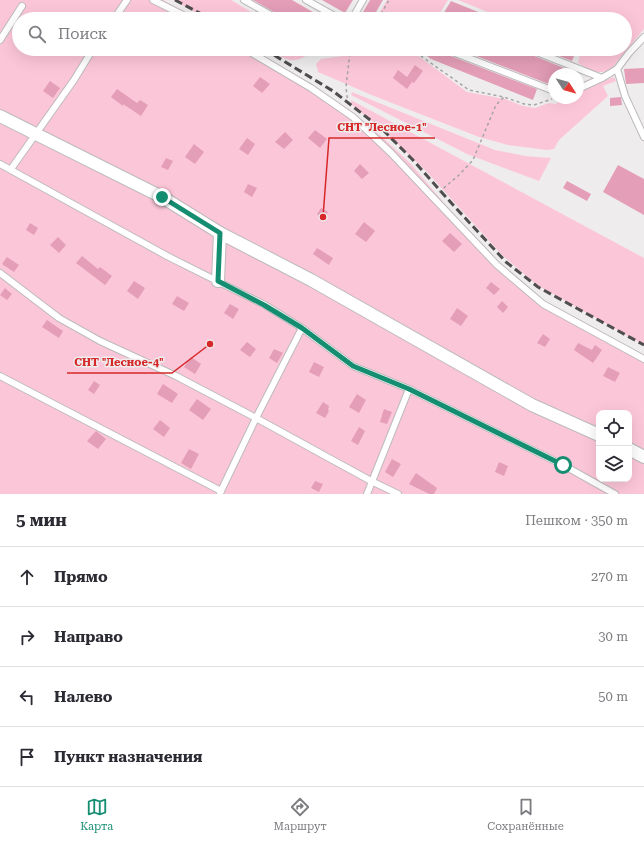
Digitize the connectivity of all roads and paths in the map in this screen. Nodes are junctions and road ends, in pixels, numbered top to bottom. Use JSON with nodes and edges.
{"nodes":[{"id":1,"x":127,"y":0,"type":"edge"},
{"id":2,"x":153,"y":0,"type":"edge"},
{"id":3,"x":244,"y":0,"type":"edge"},
{"id":4,"x":306,"y":0,"type":"edge"},
{"id":5,"x":363,"y":0,"type":"edge"},
{"id":6,"x":389,"y":0,"type":"edge"},
{"id":7,"x":22,"y":6,"type":"dead end"},
{"id":8,"x":18,"y":12,"type":"edge"},
{"id":9,"x":119,"y":12,"type":"edge"},
{"id":10,"x":177,"y":12,"type":"edge"},
{"id":11,"x":265,"y":12,"type":"edge"},
{"id":12,"x":327,"y":12,"type":"edge"},
{"id":13,"x":356,"y":12,"type":"edge"},
{"id":14,"x":382,"y":12,"type":"edge"},
{"id":15,"x":12,"y":21,"type":"edge"},
{"id":16,"x":644,"y":37,"type":"edge"},
{"id":17,"x":0,"y":40,"type":"edge"},
{"id":18,"x":632,"y":50,"type":"edge"},
{"id":19,"x":89,"y":56,"type":"edge"},
{"id":20,"x":257,"y":56,"type":"edge"},
{"id":21,"x":350,"y":56,"type":"edge"},
{"id":22,"x":421,"y":56,"type":"edge"},
{"id":23,"x":463,"y":56,"type":"edge"},
{"id":24,"x":547,"y":56,"type":"edge"},
{"id":25,"x":627,"y":56,"type":"edge"},
{"id":26,"x":617,"y":69,"type":"junction"},
{"id":27,"x":602,"y":78,"type":"junction"},
{"id":28,"x":584,"y":86,"type":"edge"},
{"id":29,"x":548,"y":89,"type":"edge"},
{"id":30,"x":504,"y":97,"type":"junction"},
{"id":31,"x":548,"y":101,"type":"edge"},
{"id":32,"x":0,"y":116,"type":"edge"},
{"id":33,"x":353,"y":117,"type":"junction"},
{"id":34,"x":643,"y":133,"type":"edge"},
{"id":35,"x":36,"y":134,"type":"junction"},
{"id":36,"x":0,"y":164,"type":"edge"},
{"id":37,"x":11,"y":169,"type":"junction"},
{"id":38,"x":436,"y":200,"type":"junction"},
{"id":39,"x":220,"y":233,"type":"junction"},
{"id":40,"x":0,"y":273,"type":"edge"},
{"id":41,"x":218,"y":281,"type":"junction"},
{"id":42,"x":302,"y":328,"type":"junction"},
{"id":43,"x":644,"y":360,"type":"edge"},
{"id":44,"x":0,"y":376,"type":"edge"},
{"id":45,"x":409,"y":389,"type":"junction"},
{"id":46,"x":256,"y":418,"type":"junction"},
{"id":47,"x":596,"y":434,"type":"edge"},
{"id":48,"x":632,"y":451,"type":"edge"},
{"id":49,"x":644,"y":457,"type":"edge"},
{"id":50,"x":371,"y":481,"type":"junction"},
{"id":51,"x":220,"y":492,"type":"edge"},
{"id":52,"x":367,"y":494,"type":"edge"},
{"id":53,"x":398,"y":494,"type":"edge"},
{"id":54,"x":615,"y":494,"type":"edge"}],
"edges":[{"from":1,"to":9,"type":"lane"},
{"from":2,"to":10,"type":"lane"},
{"from":3,"to":11,"type":"lane"},
{"from":4,"to":12,"type":"lane"},
{"from":5,"to":13,"type":"lane"},
{"from":6,"to":14,"type":"path"},
{"from":7,"to":8,"type":"lane"},
{"from":15,"to":17,"type":"lane"},
{"from":16,"to":18,"type":"lane"},
{"from":19,"to":35,"type":"lane"},
{"from":20,"to":33,"type":"lane"},
{"from":21,"to":33,"type":"path"},
{"from":22,"to":30,"type":"path"},
{"from":23,"to":29,"type":"lane"},
{"from":24,"to":27,"type":"lane"},
{"from":25,"to":26,"type":"lane"},
{"from":26,"to":27,"type":"lane"},
{"from":26,"to":34,"type":"lane"},
{"from":27,"to":28,"type":"lane"},
{"from":30,"to":31,"type":"path"},
{"from":30,"to":38,"type":"path"},
{"from":32,"to":35,"type":"street"},
{"from":33,"to":38,"type":"lane"},
{"from":35,"to":37,"type":"lane"},
{"from":35,"to":39,"type":"street"},
{"from":36,"to":37,"type":"lane"},
{"from":37,"to":41,"type":"lane"},
{"from":38,"to":43,"type":"lane"},
{"from":39,"to":41,"type":"street"},
{"from":39,"to":47,"type":"street"},
{"from":40,"to":46,"type":"lane"},
{"from":41,"to":42,"type":"lane"},
{"from":42,"to":45,"type":"lane"},
{"from":42,"to":46,"type":"lane"},
{"from":44,"to":51,"type":"lane"},
{"from":45,"to":50,"type":"lane"},
{"from":45,"to":54,"type":"lane"},
{"from":46,"to":50,"type":"lane"},
{"from":46,"to":51,"type":"lane"},
{"from":48,"to":49,"type":"street"},
{"from":50,"to":52,"type":"lane"},
{"from":50,"to":53,"type":"lane"}]}
